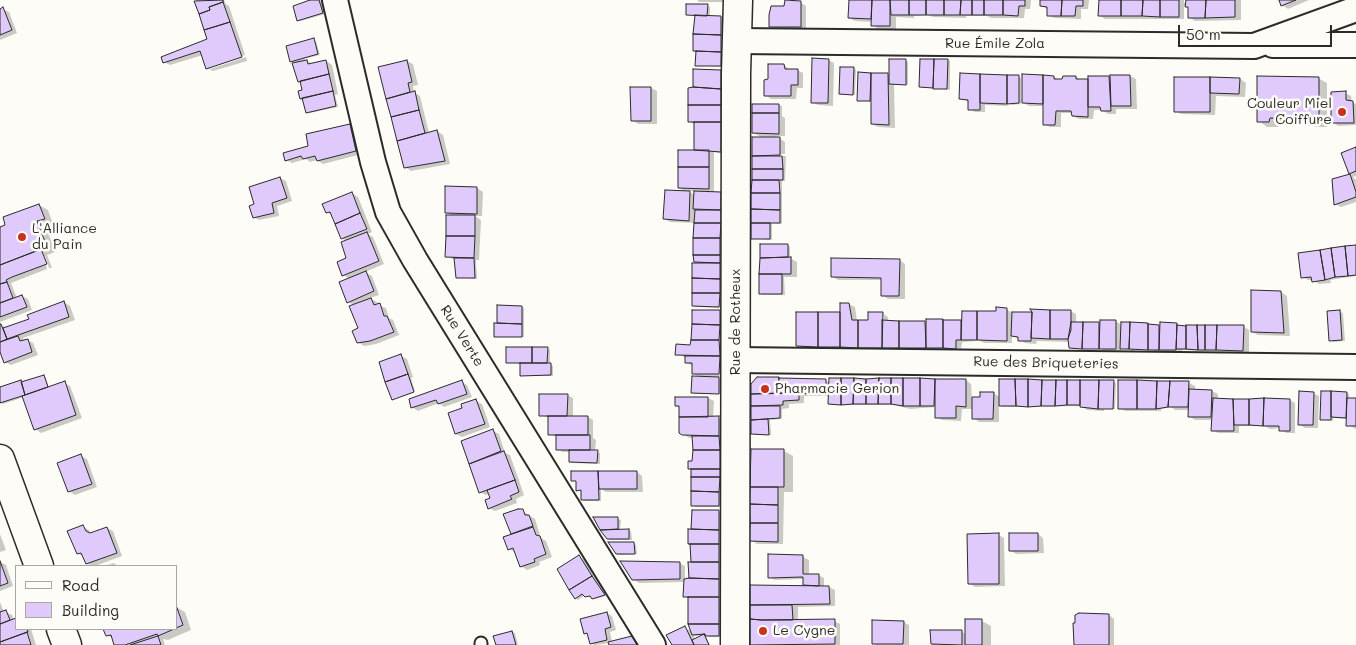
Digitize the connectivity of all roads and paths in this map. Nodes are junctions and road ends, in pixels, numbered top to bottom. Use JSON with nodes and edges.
{"nodes":[{"id":1,"x":335,"y":0,"type":"edge"},
{"id":2,"x":738,"y":0,"type":"edge"},
{"id":3,"x":1352,"y":13,"type":"edge"},
{"id":4,"x":737,"y":41,"type":"junction"},
{"id":5,"x":1356,"y":45,"type":"edge"},
{"id":6,"x":1254,"y":46,"type":"junction"},
{"id":7,"x":736,"y":360,"type":"junction"},
{"id":8,"x":1356,"y":367,"type":"edge"},
{"id":9,"x":0,"y":459,"type":"edge"},
{"id":10,"x":39,"y":565,"type":"edge"},
{"id":11,"x":61,"y":630,"type":"edge"},
{"id":12,"x":67,"y":645,"type":"edge"},
{"id":13,"x":653,"y":645,"type":"edge"},
{"id":14,"x":735,"y":645,"type":"edge"}],
"edges":[{"from":1,"to":13,"type":"street","name":"Rue Verte"},
{"from":2,"to":4,"type":"street","name":"Rue de Rotheux"},
{"from":3,"to":6,"type":"street","name":"Rue Émile Zola"},
{"from":4,"to":6,"type":"street","name":"Rue Émile Zola"},
{"from":4,"to":7,"type":"street","name":"Rue de Rotheux"},
{"from":5,"to":6,"type":"street","name":"Rue Émile Zola"},
{"from":7,"to":8,"type":"street","name":"Rue des Briqueteries"},
{"from":7,"to":14,"type":"street","name":"Rue de Rotheux"},
{"from":9,"to":10,"type":"street"},
{"from":11,"to":12,"type":"street"}]}
